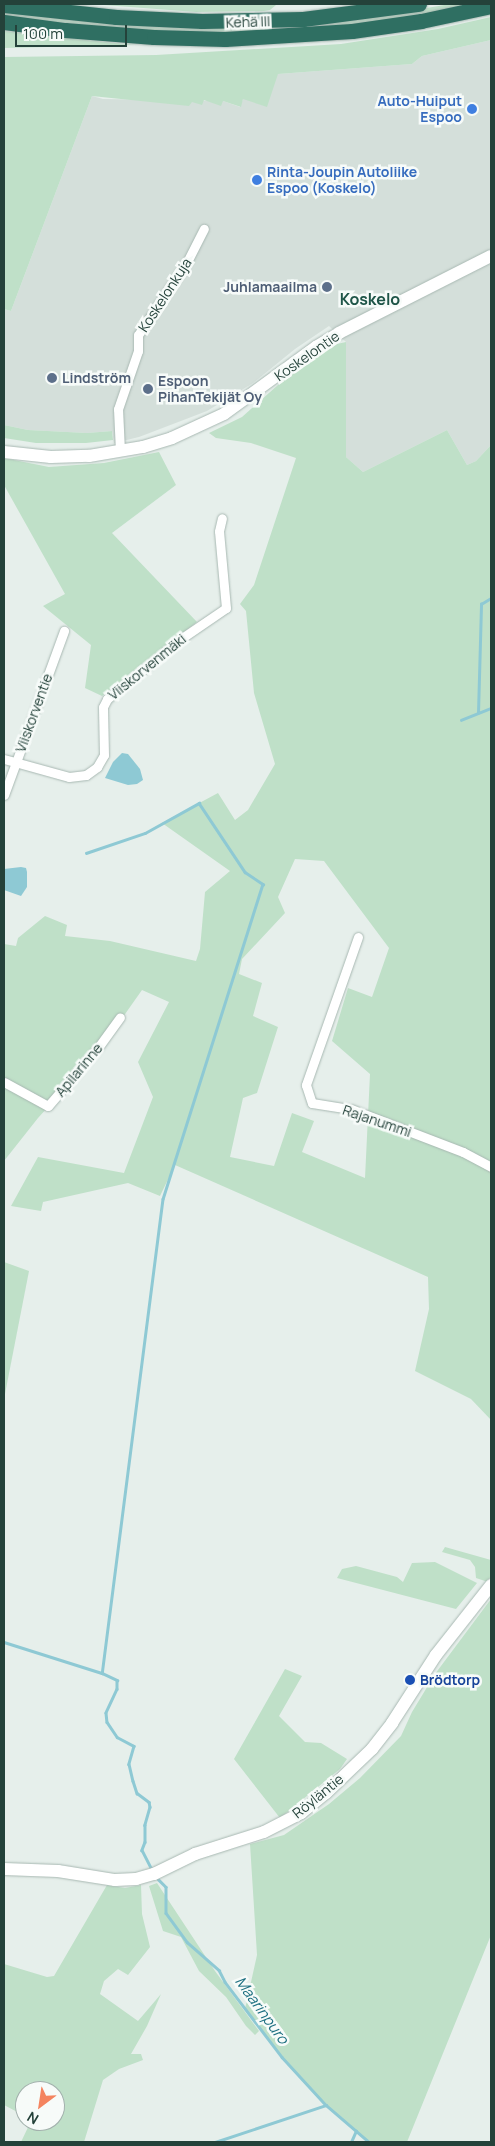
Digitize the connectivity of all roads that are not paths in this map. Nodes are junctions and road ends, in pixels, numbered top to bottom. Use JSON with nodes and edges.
{"nodes":[{"id":1,"x":419,"y":4,"type":"edge"},
{"id":2,"x":4,"y":5,"type":"edge"},
{"id":3,"x":491,"y":6,"type":"edge"},
{"id":4,"x":4,"y":22,"type":"edge"},
{"id":5,"x":204,"y":229,"type":"dead end"},
{"id":6,"x":491,"y":256,"type":"edge"},
{"id":7,"x":120,"y":451,"type":"junction"},
{"id":8,"x":4,"y":452,"type":"edge"},
{"id":9,"x":222,"y":518,"type":"dead end"},
{"id":10,"x":64,"y":631,"type":"dead end"},
{"id":11,"x":4,"y":759,"type":"edge"},
{"id":12,"x":16,"y":762,"type":"junction"},
{"id":13,"x":4,"y":795,"type":"edge"},
{"id":14,"x":358,"y":937,"type":"dead end"},
{"id":15,"x":120,"y":1016,"type":"dead end"},
{"id":16,"x":4,"y":1082,"type":"edge"},
{"id":17,"x":491,"y":1167,"type":"edge"},
{"id":18,"x":491,"y":1585,"type":"edge"},
{"id":19,"x":4,"y":1869,"type":"edge"}],
"edges":[{"from":1,"to":2,"type":"highway","name":"Kehä III"},
{"from":3,"to":4,"type":"highway","name":"Kehä III"},
{"from":5,"to":7,"type":"street","name":"Koskelonkuja"},
{"from":6,"to":7,"type":"street","name":"Koskelontie"},
{"from":7,"to":8,"type":"street","name":"Koskelontie"},
{"from":9,"to":12,"type":"street","name":"Viiskorvenmäki"},
{"from":10,"to":12,"type":"street","name":"Viiskorventie"},
{"from":11,"to":12,"type":"street","name":"Viiskorvenmäki"},
{"from":12,"to":13,"type":"street","name":"Viiskorventie"},
{"from":14,"to":17,"type":"street","name":"Rajanummi"},
{"from":15,"to":16,"type":"street","name":"Apilarinne"},
{"from":18,"to":19,"type":"street","name":"Röyläntie"}]}
